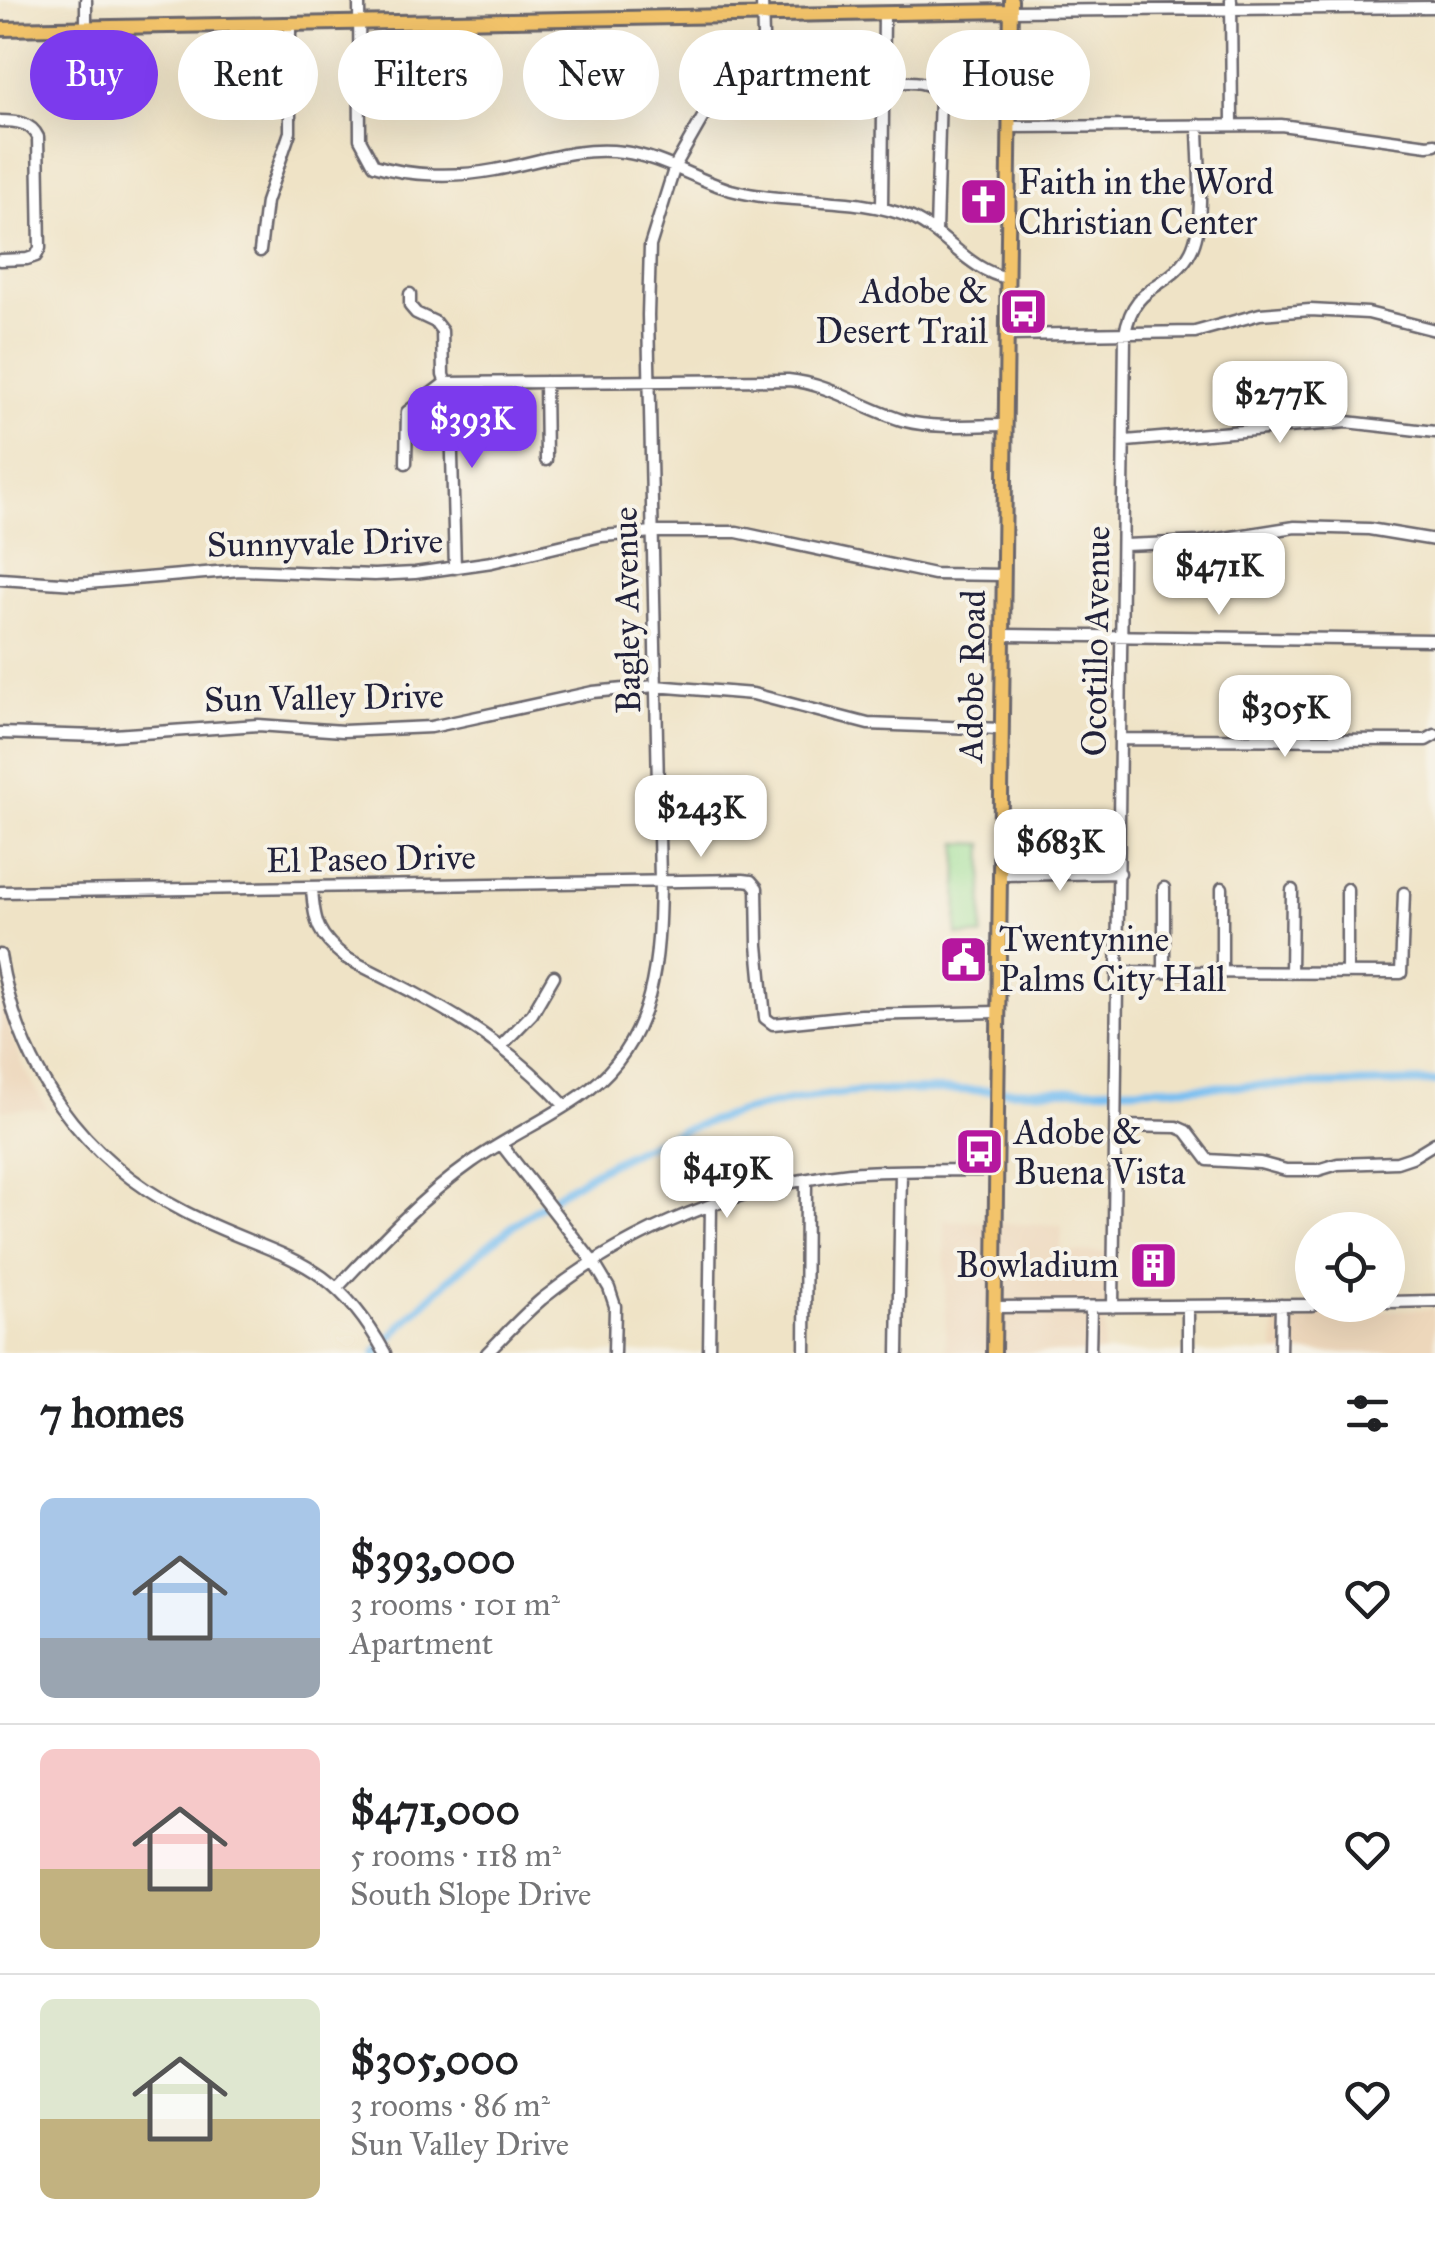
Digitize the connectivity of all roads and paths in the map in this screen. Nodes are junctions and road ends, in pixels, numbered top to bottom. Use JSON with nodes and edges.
{"nodes":[{"id":1,"x":86,"y":0,"type":"edge"},
{"id":2,"x":359,"y":0,"type":"edge"},
{"id":3,"x":762,"y":0,"type":"edge"},
{"id":4,"x":1231,"y":4,"type":"edge"},
{"id":5,"x":948,"y":6,"type":"edge"},
{"id":6,"x":1010,"y":6,"type":"edge"},
{"id":7,"x":1435,"y":6,"type":"edge"},
{"id":8,"x":884,"y":13,"type":"junction"},
{"id":9,"x":763,"y":15,"type":"junction"},
{"id":10,"x":359,"y":23,"type":"junction"},
{"id":11,"x":290,"y":24,"type":"junction"},
{"id":12,"x":86,"y":28,"type":"junction"},
{"id":13,"x":0,"y":29,"type":"edge"},
{"id":14,"x":884,"y":30,"type":"edge"},
{"id":15,"x":906,"y":84,"type":"edge"},
{"id":16,"x":883,"y":120,"type":"edge"},
{"id":17,"x":0,"y":121,"type":"edge"},
{"id":18,"x":1232,"y":124,"type":"junction"},
{"id":19,"x":1198,"y":125,"type":"junction"},
{"id":20,"x":1010,"y":127,"type":"junction"},
{"id":21,"x":1435,"y":144,"type":"edge"},
{"id":22,"x":675,"y":166,"type":"junction"},
{"id":23,"x":882,"y":208,"type":"junction"},
{"id":24,"x":936,"y":232,"type":"junction"},
{"id":25,"x":260,"y":251,"type":"dead end"},
{"id":26,"x":0,"y":260,"type":"edge"},
{"id":27,"x":1008,"y":278,"type":"junction"},
{"id":28,"x":410,"y":294,"type":"dead end"},
{"id":29,"x":1435,"y":330,"type":"edge"},
{"id":30,"x":1125,"y":334,"type":"junction"},
{"id":31,"x":1007,"y":335,"type":"junction"},
{"id":32,"x":650,"y":381,"type":"junction"},
{"id":33,"x":545,"y":382,"type":"junction"},
{"id":34,"x":445,"y":383,"type":"junction"},
{"id":35,"x":1006,"y":425,"type":"junction"},
{"id":36,"x":1435,"y":432,"type":"edge"},
{"id":37,"x":1126,"y":441,"type":"junction"},
{"id":38,"x":546,"y":460,"type":"dead end"},
{"id":39,"x":406,"y":464,"type":"dead end"},
{"id":40,"x":653,"y":532,"type":"junction"},
{"id":41,"x":1435,"y":540,"type":"edge"},
{"id":42,"x":1124,"y":545,"type":"junction"},
{"id":43,"x":455,"y":568,"type":"junction"},
{"id":44,"x":1004,"y":576,"type":"junction"},
{"id":45,"x":0,"y":579,"type":"edge"},
{"id":46,"x":1002,"y":635,"type":"junction"},
{"id":47,"x":1123,"y":636,"type":"junction"},
{"id":48,"x":1435,"y":640,"type":"edge"},
{"id":49,"x":655,"y":686,"type":"junction"},
{"id":50,"x":1001,"y":729,"type":"junction"},
{"id":51,"x":0,"y":733,"type":"edge"},
{"id":52,"x":1435,"y":736,"type":"edge"},
{"id":53,"x":1122,"y":739,"type":"junction"},
{"id":54,"x":1120,"y":873,"type":"junction"},
{"id":55,"x":1000,"y":875,"type":"junction"},
{"id":56,"x":660,"y":881,"type":"junction"},
{"id":57,"x":312,"y":888,"type":"junction"},
{"id":58,"x":1164,"y":888,"type":"dead end"},
{"id":59,"x":1222,"y":888,"type":"dead end"},
{"id":60,"x":1292,"y":890,"type":"dead end"},
{"id":61,"x":1348,"y":890,"type":"dead end"},
{"id":62,"x":0,"y":892,"type":"edge"},
{"id":63,"x":1404,"y":894,"type":"dead end"},
{"id":64,"x":0,"y":955,"type":"edge"},
{"id":65,"x":1118,"y":972,"type":"junction"},
{"id":66,"x":1164,"y":972,"type":"junction"},
{"id":67,"x":1222,"y":973,"type":"junction"},
{"id":68,"x":1292,"y":973,"type":"junction"},
{"id":69,"x":1348,"y":974,"type":"junction"},
{"id":70,"x":554,"y":976,"type":"dead end"},
{"id":71,"x":998,"y":1012,"type":"junction"},
{"id":72,"x":501,"y":1046,"type":"junction"},
{"id":73,"x":564,"y":1106,"type":"junction"},
{"id":74,"x":1116,"y":1126,"type":"junction"},
{"id":75,"x":1435,"y":1143,"type":"edge"},
{"id":76,"x":501,"y":1144,"type":"junction"},
{"id":77,"x":996,"y":1170,"type":"junction"},
{"id":78,"x":902,"y":1171,"type":"junction"},
{"id":79,"x":806,"y":1180,"type":"junction"},
{"id":80,"x":711,"y":1204,"type":"junction"},
{"id":81,"x":594,"y":1263,"type":"junction"},
{"id":82,"x":338,"y":1287,"type":"junction"},
{"id":83,"x":1435,"y":1301,"type":"edge"},
{"id":84,"x":1405,"y":1302,"type":"edge"},
{"id":85,"x":1295,"y":1305,"type":"edge"},
{"id":86,"x":1281,"y":1306,"type":"junction"},
{"id":87,"x":1091,"y":1307,"type":"junction"},
{"id":88,"x":1113,"y":1307,"type":"junction"},
{"id":89,"x":995,"y":1308,"type":"junction"},
{"id":90,"x":1188,"y":1308,"type":"junction"},
{"id":91,"x":490,"y":1352,"type":"edge"},
{"id":92,"x":385,"y":1353,"type":"edge"},
{"id":93,"x":614,"y":1353,"type":"edge"},
{"id":94,"x":709,"y":1353,"type":"edge"},
{"id":95,"x":806,"y":1353,"type":"edge"},
{"id":96,"x":898,"y":1353,"type":"edge"},
{"id":97,"x":994,"y":1353,"type":"edge"},
{"id":98,"x":1090,"y":1353,"type":"edge"},
{"id":99,"x":1188,"y":1353,"type":"edge"},
{"id":100,"x":1280,"y":1353,"type":"edge"}],
"edges":[{"from":1,"to":12,"type":"street"},
{"from":2,"to":10,"type":"street"},
{"from":3,"to":9,"type":"street","name":"Bagley Avenue"},
{"from":4,"to":6,"type":"street"},
{"from":4,"to":7,"type":"street"},
{"from":4,"to":18,"type":"street"},
{"from":5,"to":6,"type":"main road"},
{"from":5,"to":8,"type":"main road"},
{"from":6,"to":20,"type":"main road","name":"Adobe Road"},
{"from":8,"to":9,"type":"main road"},
{"from":8,"to":14,"type":"street"},
{"from":9,"to":10,"type":"main road"},
{"from":9,"to":22,"type":"street","name":"Bagley Avenue"},
{"from":10,"to":11,"type":"main road"},
{"from":10,"to":22,"type":"street"},
{"from":11,"to":12,"type":"main road"},
{"from":11,"to":25,"type":"street"},
{"from":12,"to":13,"type":"main road"},
{"from":15,"to":24,"type":"street"},
{"from":16,"to":23,"type":"street"},
{"from":17,"to":26,"type":"street"},
{"from":18,"to":19,"type":"street"},
{"from":18,"to":21,"type":"street"},
{"from":19,"to":20,"type":"street"},
{"from":19,"to":30,"type":"street","name":"Ocotillo Avenue"},
{"from":20,"to":27,"type":"main road","name":"Adobe Road"},
{"from":22,"to":23,"type":"street"},
{"from":22,"to":32,"type":"street","name":"Bagley Avenue"},
{"from":23,"to":24,"type":"street"},
{"from":24,"to":27,"type":"street"},
{"from":27,"to":31,"type":"main road","name":"Adobe Road"},
{"from":28,"to":34,"type":"street"},
{"from":29,"to":30,"type":"street"},
{"from":30,"to":31,"type":"street"},
{"from":30,"to":37,"type":"street","name":"Ocotillo Avenue"},
{"from":31,"to":35,"type":"main road","name":"Adobe Road"},
{"from":32,"to":33,"type":"street"},
{"from":32,"to":35,"type":"street"},
{"from":32,"to":40,"type":"street","name":"Bagley Avenue"},
{"from":33,"to":34,"type":"street"},
{"from":33,"to":38,"type":"street"},
{"from":34,"to":39,"type":"street"},
{"from":34,"to":43,"type":"street"},
{"from":35,"to":44,"type":"main road","name":"Adobe Road"},
{"from":36,"to":37,"type":"street"},
{"from":37,"to":42,"type":"street","name":"Ocotillo Avenue"},
{"from":40,"to":43,"type":"street","name":"Sunnyvale Drive"},
{"from":40,"to":44,"type":"street","name":"Sunnyvale Drive"},
{"from":40,"to":49,"type":"street","name":"Bagley Avenue"},
{"from":41,"to":42,"type":"street"},
{"from":42,"to":47,"type":"street","name":"Ocotillo Avenue"},
{"from":43,"to":45,"type":"street","name":"Sunnyvale Drive"},
{"from":44,"to":46,"type":"main road","name":"Adobe Road"},
{"from":46,"to":47,"type":"street"},
{"from":46,"to":50,"type":"main road","name":"Adobe Road"},
{"from":47,"to":48,"type":"street"},
{"from":47,"to":53,"type":"street","name":"Ocotillo Avenue"},
{"from":49,"to":50,"type":"street","name":"Sun Valley Drive"},
{"from":49,"to":51,"type":"street","name":"Sun Valley Drive"},
{"from":49,"to":56,"type":"street","name":"Bagley Avenue"},
{"from":50,"to":55,"type":"main road","name":"Adobe Road"},
{"from":52,"to":53,"type":"street"},
{"from":53,"to":54,"type":"street","name":"Ocotillo Avenue"},
{"from":54,"to":55,"type":"street"},
{"from":54,"to":65,"type":"street","name":"Ocotillo Avenue"},
{"from":55,"to":71,"type":"main road","name":"Adobe Road"},
{"from":56,"to":57,"type":"street","name":"El Paseo Drive"},
{"from":56,"to":71,"type":"street","name":"El Paseo Drive"},
{"from":56,"to":73,"type":"street","name":"Bagley Avenue"},
{"from":57,"to":62,"type":"street","name":"El Paseo Drive"},
{"from":57,"to":72,"type":"street"},
{"from":58,"to":66,"type":"street"},
{"from":59,"to":67,"type":"street"},
{"from":60,"to":68,"type":"street"},
{"from":61,"to":69,"type":"street"},
{"from":63,"to":69,"type":"street"},
{"from":64,"to":82,"type":"street"},
{"from":65,"to":66,"type":"street"},
{"from":65,"to":74,"type":"street","name":"Ocotillo Avenue"},
{"from":66,"to":67,"type":"street"},
{"from":67,"to":68,"type":"street"},
{"from":68,"to":69,"type":"street"},
{"from":70,"to":72,"type":"street"},
{"from":71,"to":77,"type":"main road","name":"Adobe Road"},
{"from":72,"to":73,"type":"street"},
{"from":73,"to":76,"type":"street","name":"Bagley Avenue"},
{"from":74,"to":75,"type":"street"},
{"from":74,"to":88,"type":"street","name":"Ocotillo Avenue"},
{"from":76,"to":81,"type":"street"},
{"from":76,"to":82,"type":"street","name":"Bagley Avenue"},
{"from":77,"to":78,"type":"street"},
{"from":77,"to":89,"type":"main road","name":"Adobe Road"},
{"from":78,"to":79,"type":"street"},
{"from":78,"to":96,"type":"street"},
{"from":79,"to":80,"type":"street"},
{"from":79,"to":95,"type":"street"},
{"from":80,"to":81,"type":"street"},
{"from":80,"to":94,"type":"street"},
{"from":81,"to":91,"type":"street"},
{"from":81,"to":93,"type":"street"},
{"from":82,"to":92,"type":"street"},
{"from":83,"to":84,"type":"street"},
{"from":85,"to":86,"type":"street"},
{"from":86,"to":90,"type":"street"},
{"from":86,"to":100,"type":"street"},
{"from":87,"to":88,"type":"street"},
{"from":87,"to":89,"type":"street"},
{"from":87,"to":98,"type":"street"},
{"from":88,"to":90,"type":"street"},
{"from":89,"to":97,"type":"main road","name":"Adobe Road"},
{"from":90,"to":99,"type":"street"}]}
